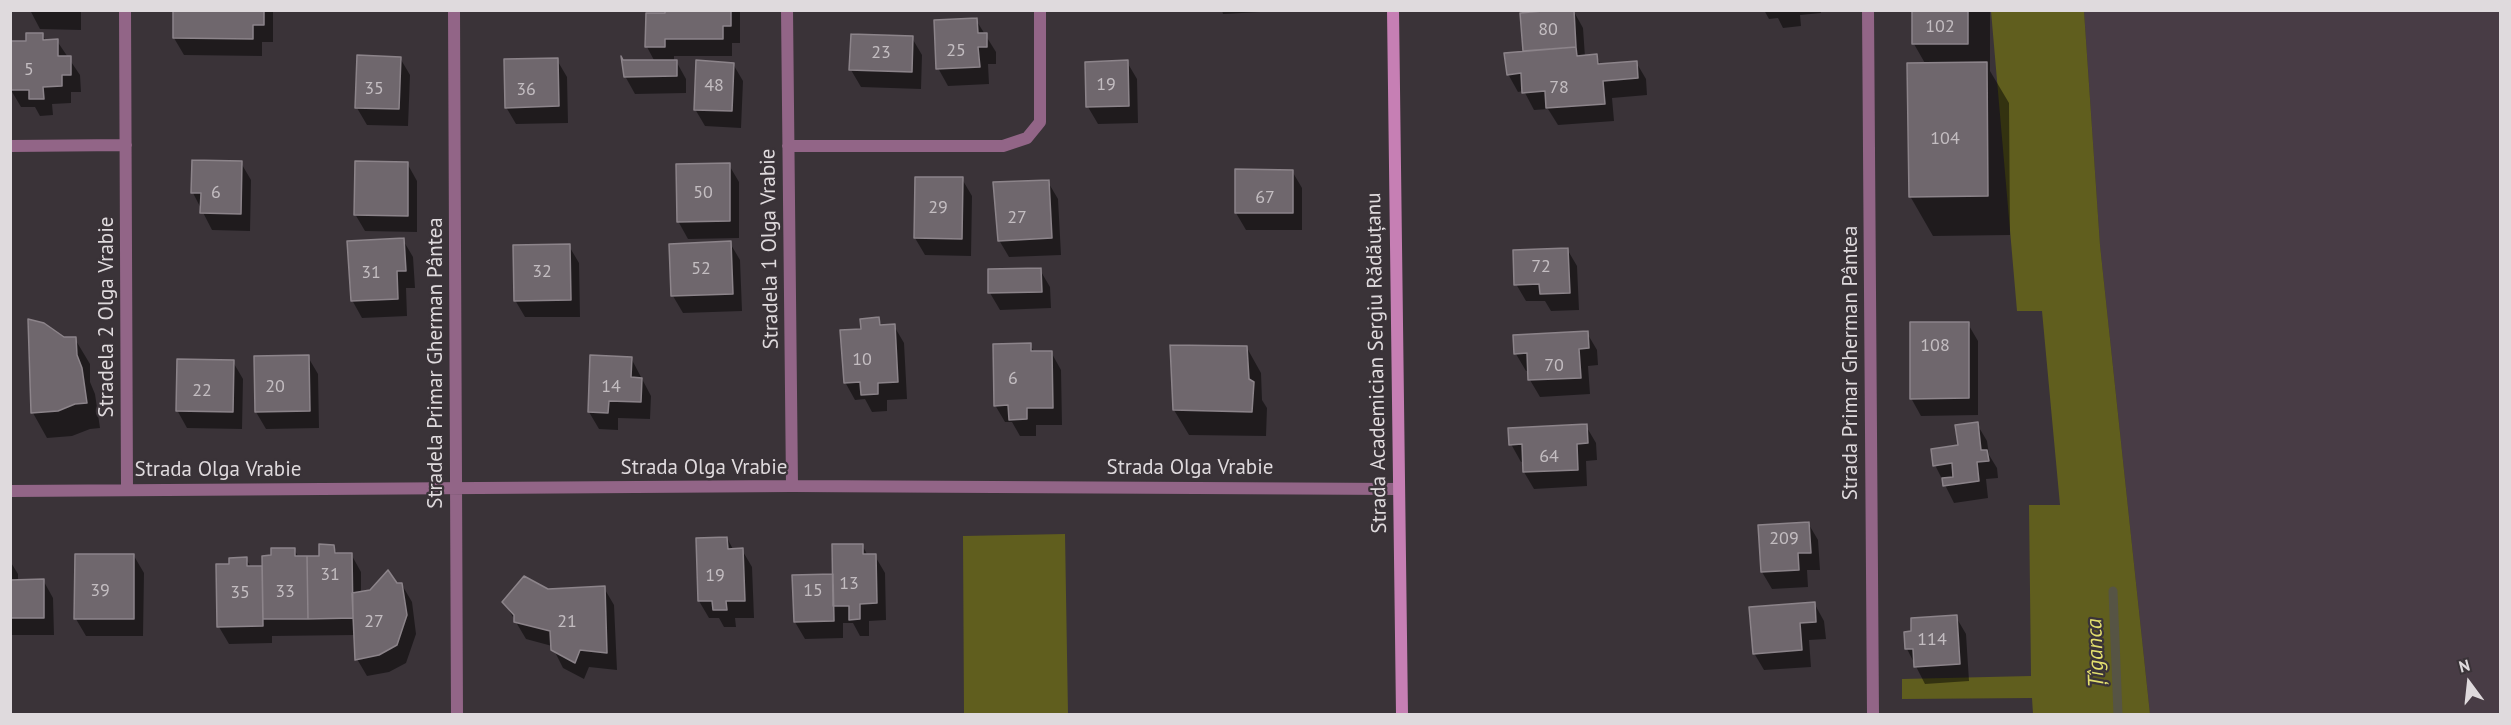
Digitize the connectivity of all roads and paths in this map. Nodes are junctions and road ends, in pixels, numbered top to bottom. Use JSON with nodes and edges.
{"nodes":[{"id":1,"x":125,"y":10,"type":"edge"},
{"id":2,"x":454,"y":10,"type":"edge"},
{"id":3,"x":787,"y":10,"type":"edge"},
{"id":4,"x":1040,"y":10,"type":"edge"},
{"id":5,"x":1393,"y":10,"type":"edge"},
{"id":6,"x":1868,"y":10,"type":"edge"},
{"id":7,"x":126,"y":145,"type":"junction"},
{"id":8,"x":10,"y":146,"type":"edge"},
{"id":9,"x":788,"y":146,"type":"junction"},
{"id":10,"x":792,"y":486,"type":"junction"},
{"id":11,"x":455,"y":489,"type":"junction"},
{"id":12,"x":1398,"y":489,"type":"junction"},
{"id":13,"x":127,"y":490,"type":"junction"},
{"id":14,"x":10,"y":491,"type":"edge"},
{"id":15,"x":457,"y":714,"type":"edge"},
{"id":16,"x":1402,"y":714,"type":"edge"},
{"id":17,"x":1872,"y":714,"type":"edge"}],
"edges":[{"from":1,"to":7,"type":"street","name":"Stradela 2 Olga Vrabie"},
{"from":2,"to":11,"type":"street","name":"Stradela Primar Gherman Pântea"},
{"from":3,"to":9,"type":"street","name":"Stradela 1 Olga Vrabie"},
{"from":4,"to":9,"type":"street"},
{"from":5,"to":12,"type":"street","name":"Strada Academician Sergiu Rădăuțanu"},
{"from":6,"to":17,"type":"street","name":"Strada Primar Gherman Pântea"},
{"from":7,"to":8,"type":"street"},
{"from":7,"to":13,"type":"street","name":"Stradela 2 Olga Vrabie"},
{"from":9,"to":10,"type":"street","name":"Stradela 1 Olga Vrabie"},
{"from":10,"to":11,"type":"street","name":"Strada Olga Vrabie"},
{"from":10,"to":12,"type":"street","name":"Strada Olga Vrabie"},
{"from":11,"to":13,"type":"street","name":"Strada Olga Vrabie"},
{"from":11,"to":15,"type":"street","name":"Stradela Primar Gherman Pântea"},
{"from":12,"to":16,"type":"street","name":"Strada Academician Sergiu Rădăuțanu"},
{"from":13,"to":14,"type":"street","name":"Strada Olga Vrabie"}]}
